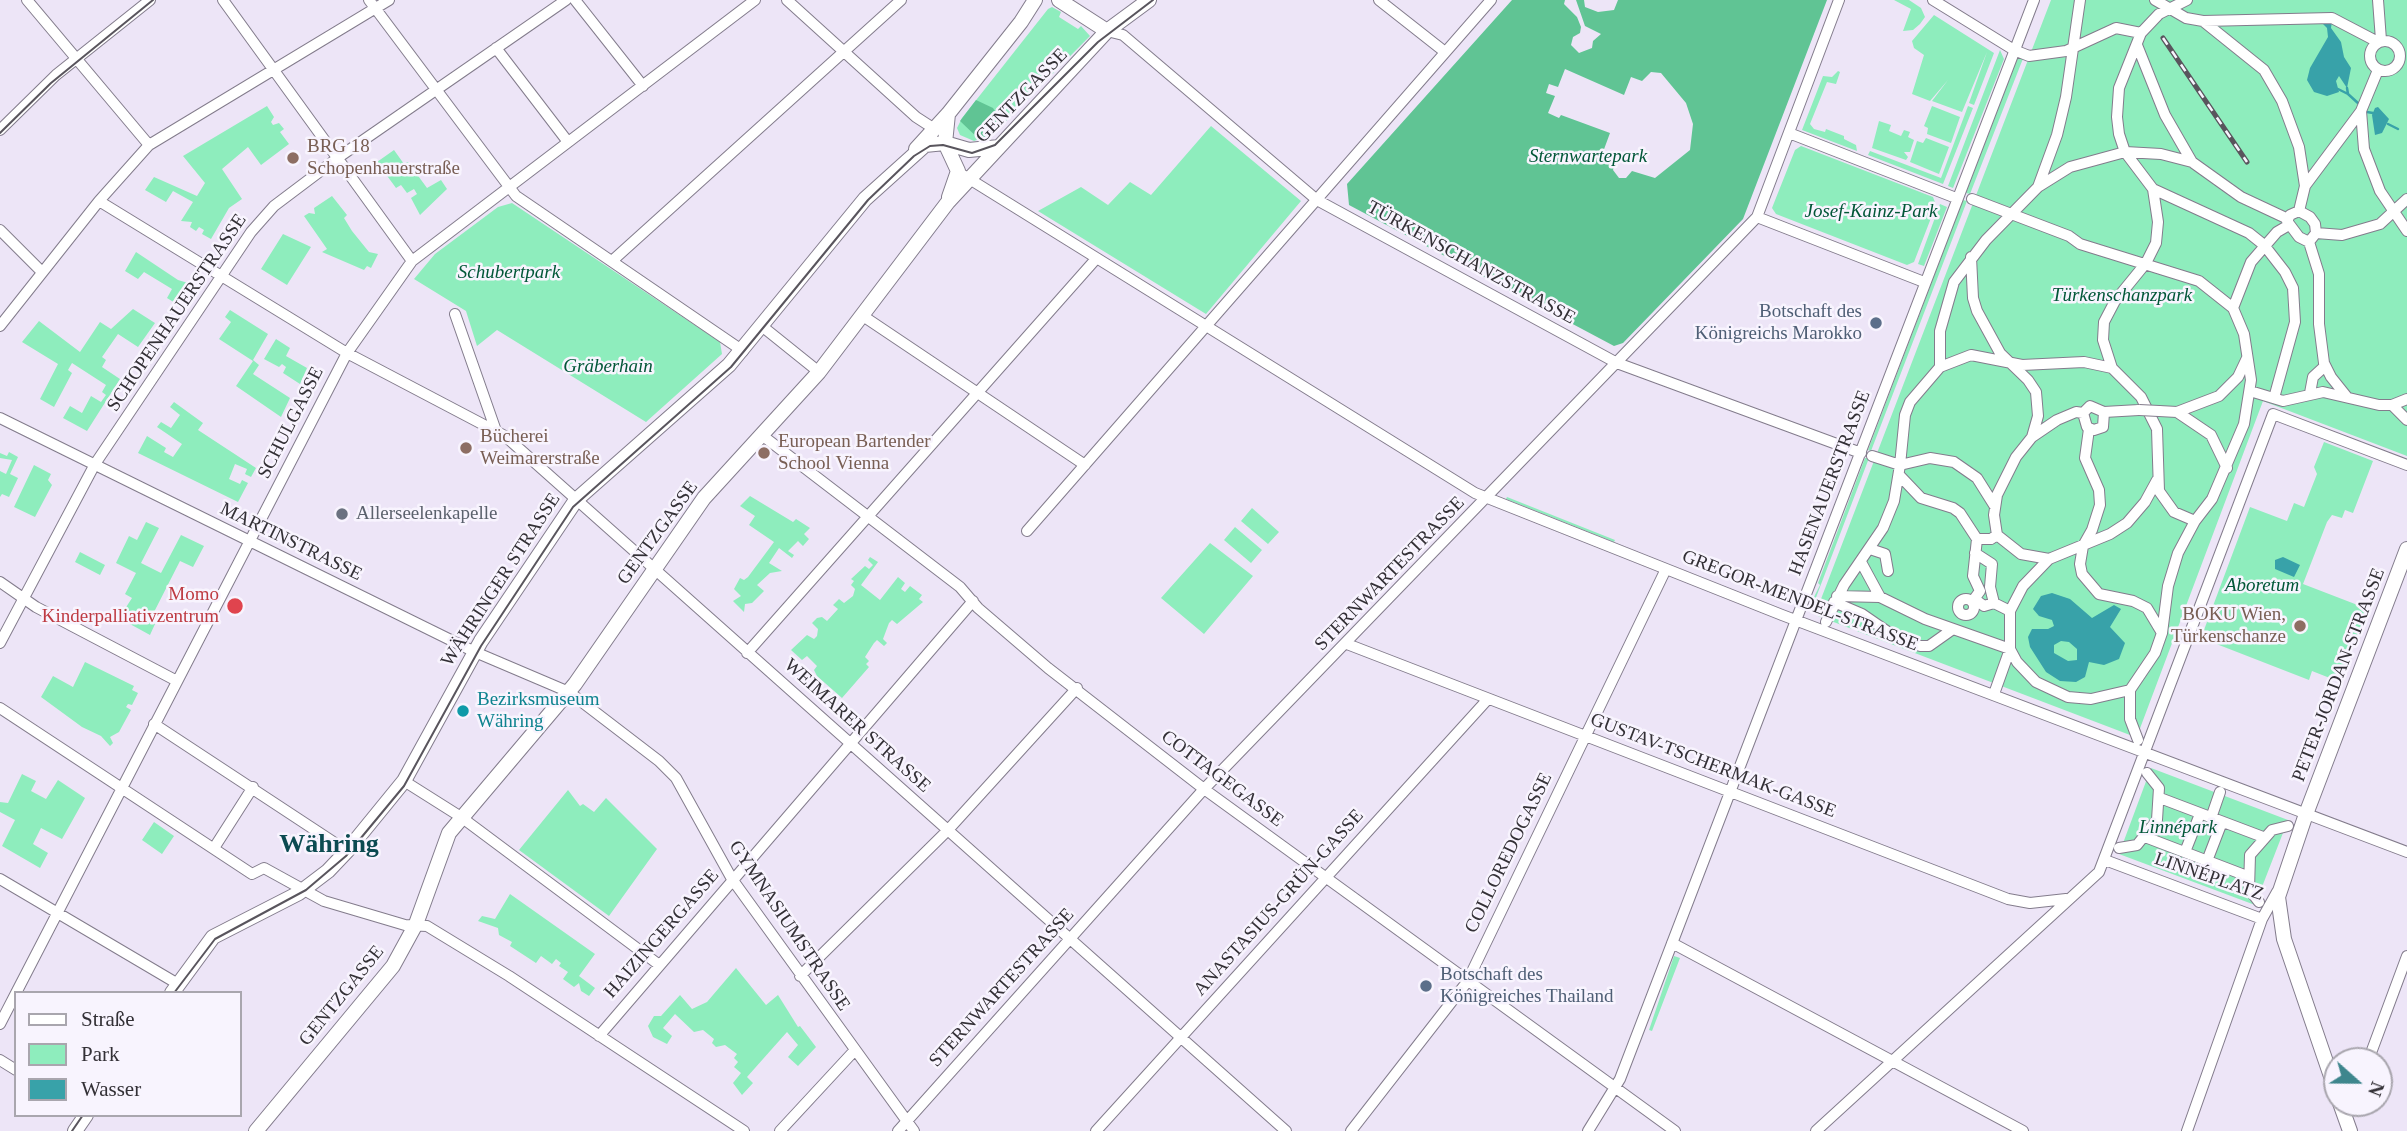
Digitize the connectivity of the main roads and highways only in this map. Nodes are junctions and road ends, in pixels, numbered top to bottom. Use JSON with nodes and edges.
{"nodes":[{"id":1,"x":1035,"y":0,"type":"edge"},
{"id":2,"x":1047,"y":0,"type":"edge"},
{"id":3,"x":1059,"y":0,"type":"edge"},
{"id":4,"x":1149,"y":0,"type":"edge"},
{"id":5,"x":1021,"y":23,"type":"junction"},
{"id":6,"x":1107,"y":31,"type":"junction"},
{"id":7,"x":948,"y":114,"type":"junction"},
{"id":8,"x":945,"y":143,"type":"junction"},
{"id":9,"x":999,"y":147,"type":"junction"},
{"id":10,"x":908,"y":159,"type":"junction"},
{"id":11,"x":963,"y":175,"type":"junction"},
{"id":12,"x":2407,"y":549,"type":"edge"},
{"id":13,"x":2306,"y":814,"type":"joint"},
{"id":14,"x":175,"y":989,"type":"edge"},
{"id":15,"x":2323,"y":1053,"type":"edge"},
{"id":16,"x":256,"y":1131,"type":"edge"}],
"edges":[{"from":1,"to":5,"type":"main road","name":"WÄHRINGER STRASSE"},
{"from":2,"to":5,"type":"main road"},
{"from":3,"to":6,"type":"main road"},
{"from":4,"to":6,"type":"main road","name":"GENTZGASSE"},
{"from":5,"to":7,"type":"main road","name":"WÄHRINGER STRASSE"},
{"from":6,"to":9,"type":"main road","name":"GENTZGASSE"},
{"from":7,"to":8,"type":"main road"},
{"from":7,"to":10,"type":"main road","name":"WÄHRINGER STRASSE"},
{"from":8,"to":9,"type":"main road"},
{"from":8,"to":10,"type":"main road","name":"WÄHRINGER STRASSE"},
{"from":8,"to":11,"type":"main road"},
{"from":9,"to":11,"type":"main road","name":"GENTZGASSE"},
{"from":10,"to":14,"type":"main road","name":"WÄHRINGER STRASSE"},
{"from":11,"to":16,"type":"main road","name":"GENTZGASSE"},
{"from":12,"to":13,"type":"main road","name":"PETER-JORDAN-STRASSE"},
{"from":13,"to":15,"type":"main road","name":"LINNÉPLATZ"}]}
